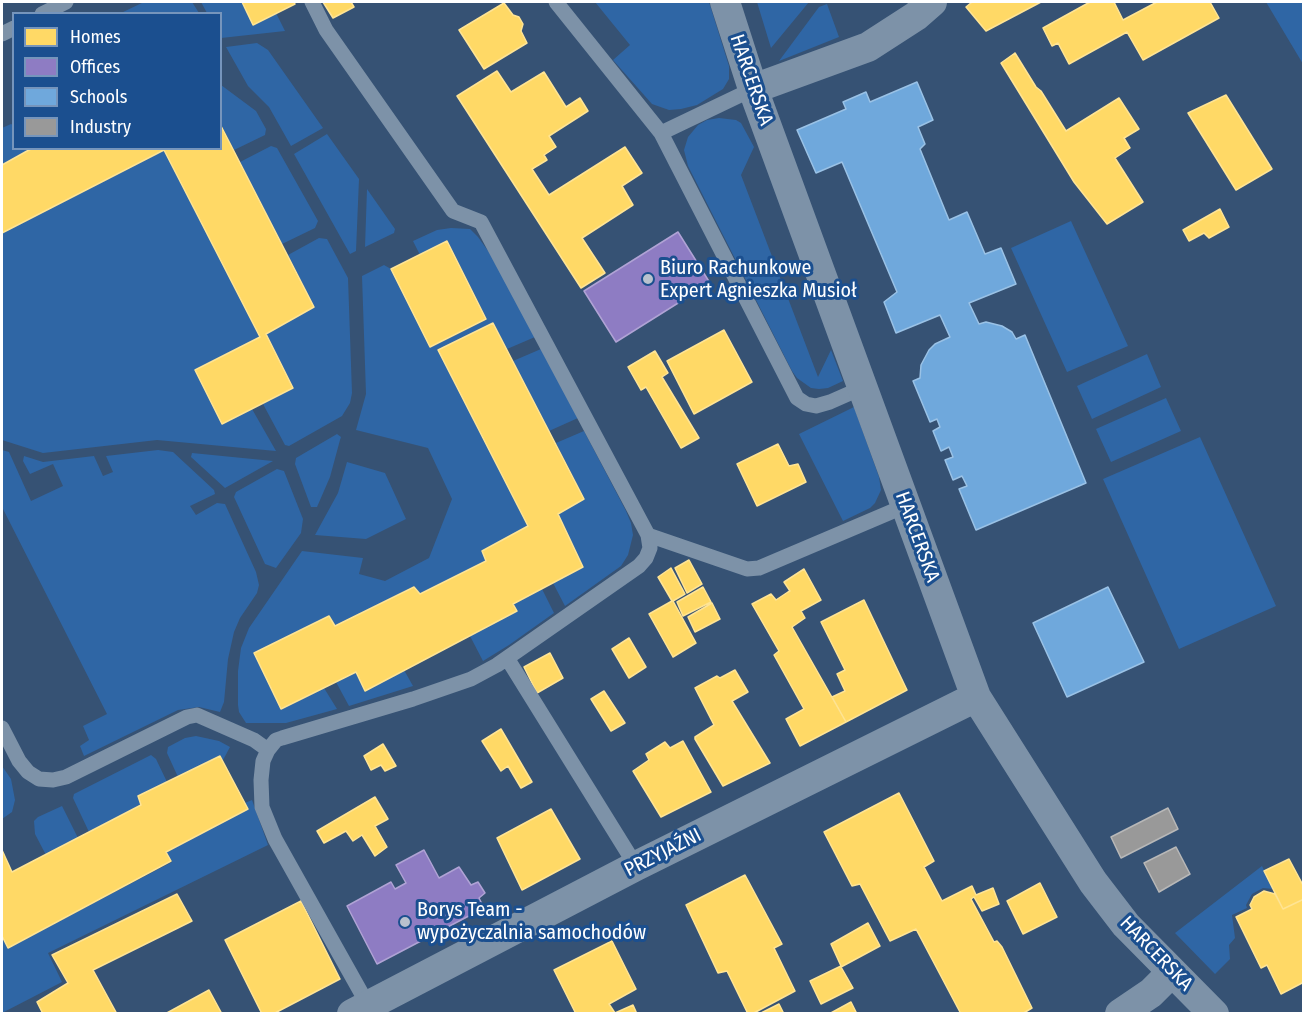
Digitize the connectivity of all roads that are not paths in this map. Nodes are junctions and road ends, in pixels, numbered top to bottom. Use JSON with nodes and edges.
{"nodes":[{"id":1,"x":66,"y":2,"type":"edge"},
{"id":2,"x":312,"y":2,"type":"edge"},
{"id":3,"x":556,"y":2,"type":"edge"},
{"id":4,"x":725,"y":2,"type":"edge"},
{"id":5,"x":932,"y":2,"type":"edge"},
{"id":6,"x":46,"y":12,"type":"edge"},
{"id":7,"x":753,"y":89,"type":"junction"},
{"id":8,"x":661,"y":134,"type":"junction"},
{"id":9,"x":864,"y":387,"type":"junction"},
{"id":10,"x":905,"y":506,"type":"junction"},
{"id":11,"x":648,"y":535,"type":"junction"},
{"id":12,"x":507,"y":658,"type":"junction"},
{"id":13,"x":976,"y":697,"type":"junction"},
{"id":14,"x":2,"y":728,"type":"edge"},
{"id":15,"x":268,"y":750,"type":"junction"},
{"id":16,"x":636,"y":866,"type":"junction"},
{"id":17,"x":1172,"y":972,"type":"junction"},
{"id":18,"x":360,"y":1009,"type":"edge"},
{"id":19,"x":1119,"y":1014,"type":"edge"},
{"id":20,"x":1214,"y":1014,"type":"edge"}],
"edges":[{"from":1,"to":6,"type":"lane"},
{"from":2,"to":11,"type":"lane"},
{"from":3,"to":8,"type":"lane"},
{"from":4,"to":7,"type":"street","name":"HARCERSKA"},
{"from":5,"to":7,"type":"street"},
{"from":7,"to":8,"type":"lane"},
{"from":7,"to":9,"type":"street","name":"HARCERSKA"},
{"from":8,"to":9,"type":"lane"},
{"from":9,"to":10,"type":"street","name":"HARCERSKA"},
{"from":10,"to":11,"type":"lane"},
{"from":10,"to":13,"type":"street","name":"HARCERSKA"},
{"from":11,"to":12,"type":"lane"},
{"from":12,"to":15,"type":"lane"},
{"from":12,"to":16,"type":"lane"},
{"from":13,"to":16,"type":"street","name":"PRZYJAŹNI"},
{"from":13,"to":17,"type":"street","name":"HARCERSKA"},
{"from":14,"to":15,"type":"lane"},
{"from":15,"to":18,"type":"lane"},
{"from":16,"to":18,"type":"street","name":"PRZYJAŹNI"},
{"from":17,"to":19,"type":"street"},
{"from":17,"to":20,"type":"street","name":"HARCERSKA"}]}
